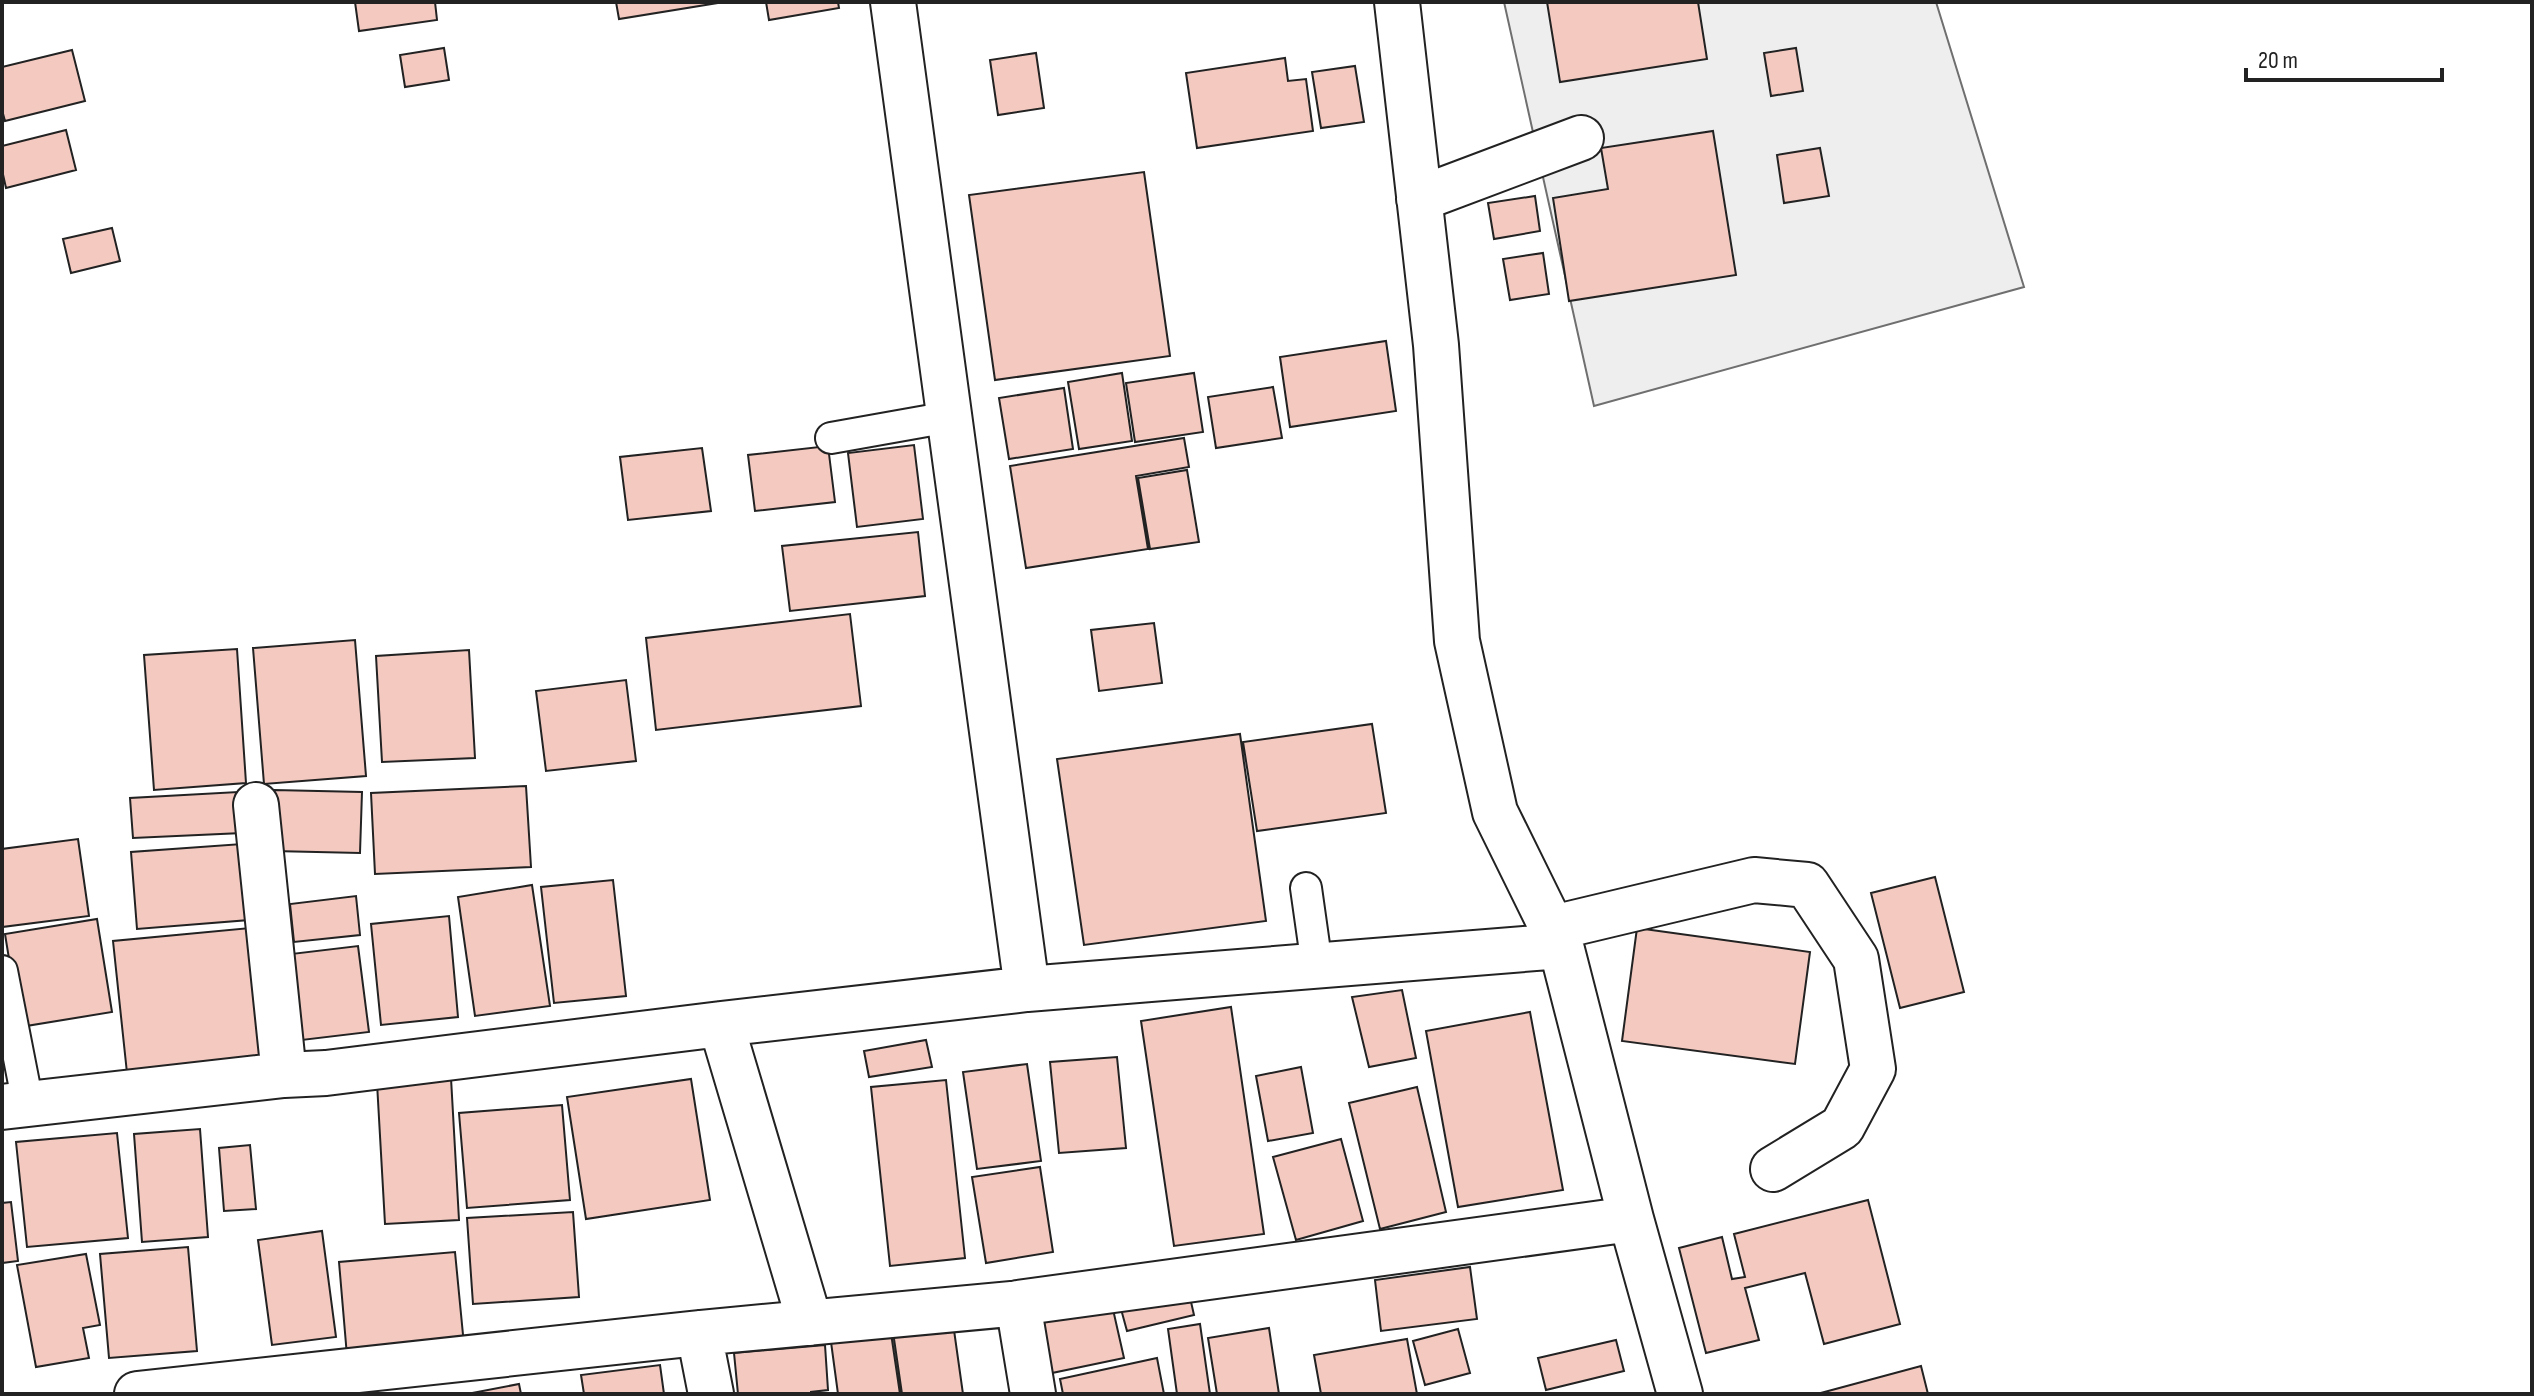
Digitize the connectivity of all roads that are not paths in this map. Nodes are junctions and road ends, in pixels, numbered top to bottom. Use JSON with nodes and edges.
{"nodes":[{"id":1,"x":893,"y":2,"type":"edge"},
{"id":2,"x":1397,"y":2,"type":"edge"},
{"id":3,"x":1581,"y":138,"type":"dead end"},
{"id":4,"x":1419,"y":199,"type":"junction"},
{"id":5,"x":949,"y":417,"type":"junction"},
{"id":6,"x":831,"y":438,"type":"dead end"},
{"id":7,"x":256,"y":805,"type":"dead end"},
{"id":8,"x":1306,"y":888,"type":"dead end"},
{"id":9,"x":1557,"y":937,"type":"junction"},
{"id":10,"x":1317,"y":966,"type":"junction"},
{"id":11,"x":2,"y":971,"type":"edge"},
{"id":12,"x":1027,"y":989,"type":"junction"},
{"id":13,"x":721,"y":1024,"type":"junction"},
{"id":14,"x":284,"y":1075,"type":"junction"},
{"id":15,"x":15,"y":1105,"type":"edge"},
{"id":16,"x":1773,"y":1169,"type":"dead end"},
{"id":17,"x":1631,"y":1219,"type":"junction"},
{"id":18,"x":1021,"y":1303,"type":"junction"},
{"id":19,"x":810,"y":1323,"type":"junction"},
{"id":20,"x":699,"y":1333,"type":"junction"},
{"id":21,"x":352,"y":1382,"type":"edge"},
{"id":22,"x":137,"y":1394,"type":"edge"},
{"id":23,"x":711,"y":1394,"type":"edge"},
{"id":24,"x":1033,"y":1394,"type":"edge"},
{"id":25,"x":1680,"y":1394,"type":"edge"}],
"edges":[{"from":1,"to":5,"type":"street"},
{"from":2,"to":4,"type":"street"},
{"from":3,"to":4,"type":"street"},
{"from":4,"to":9,"type":"street"},
{"from":5,"to":6,"type":"lane"},
{"from":5,"to":12,"type":"street"},
{"from":7,"to":14,"type":"street"},
{"from":8,"to":10,"type":"lane"},
{"from":9,"to":10,"type":"street"},
{"from":9,"to":16,"type":"street"},
{"from":9,"to":17,"type":"street"},
{"from":10,"to":12,"type":"street"},
{"from":11,"to":15,"type":"lane"},
{"from":12,"to":13,"type":"street"},
{"from":13,"to":14,"type":"street"},
{"from":13,"to":19,"type":"street"},
{"from":14,"to":15,"type":"street"},
{"from":17,"to":18,"type":"street"},
{"from":17,"to":25,"type":"street"},
{"from":18,"to":19,"type":"street"},
{"from":18,"to":24,"type":"street"},
{"from":19,"to":20,"type":"street"},
{"from":20,"to":21,"type":"street"},
{"from":20,"to":23,"type":"street"},
{"from":21,"to":22,"type":"street"}]}
